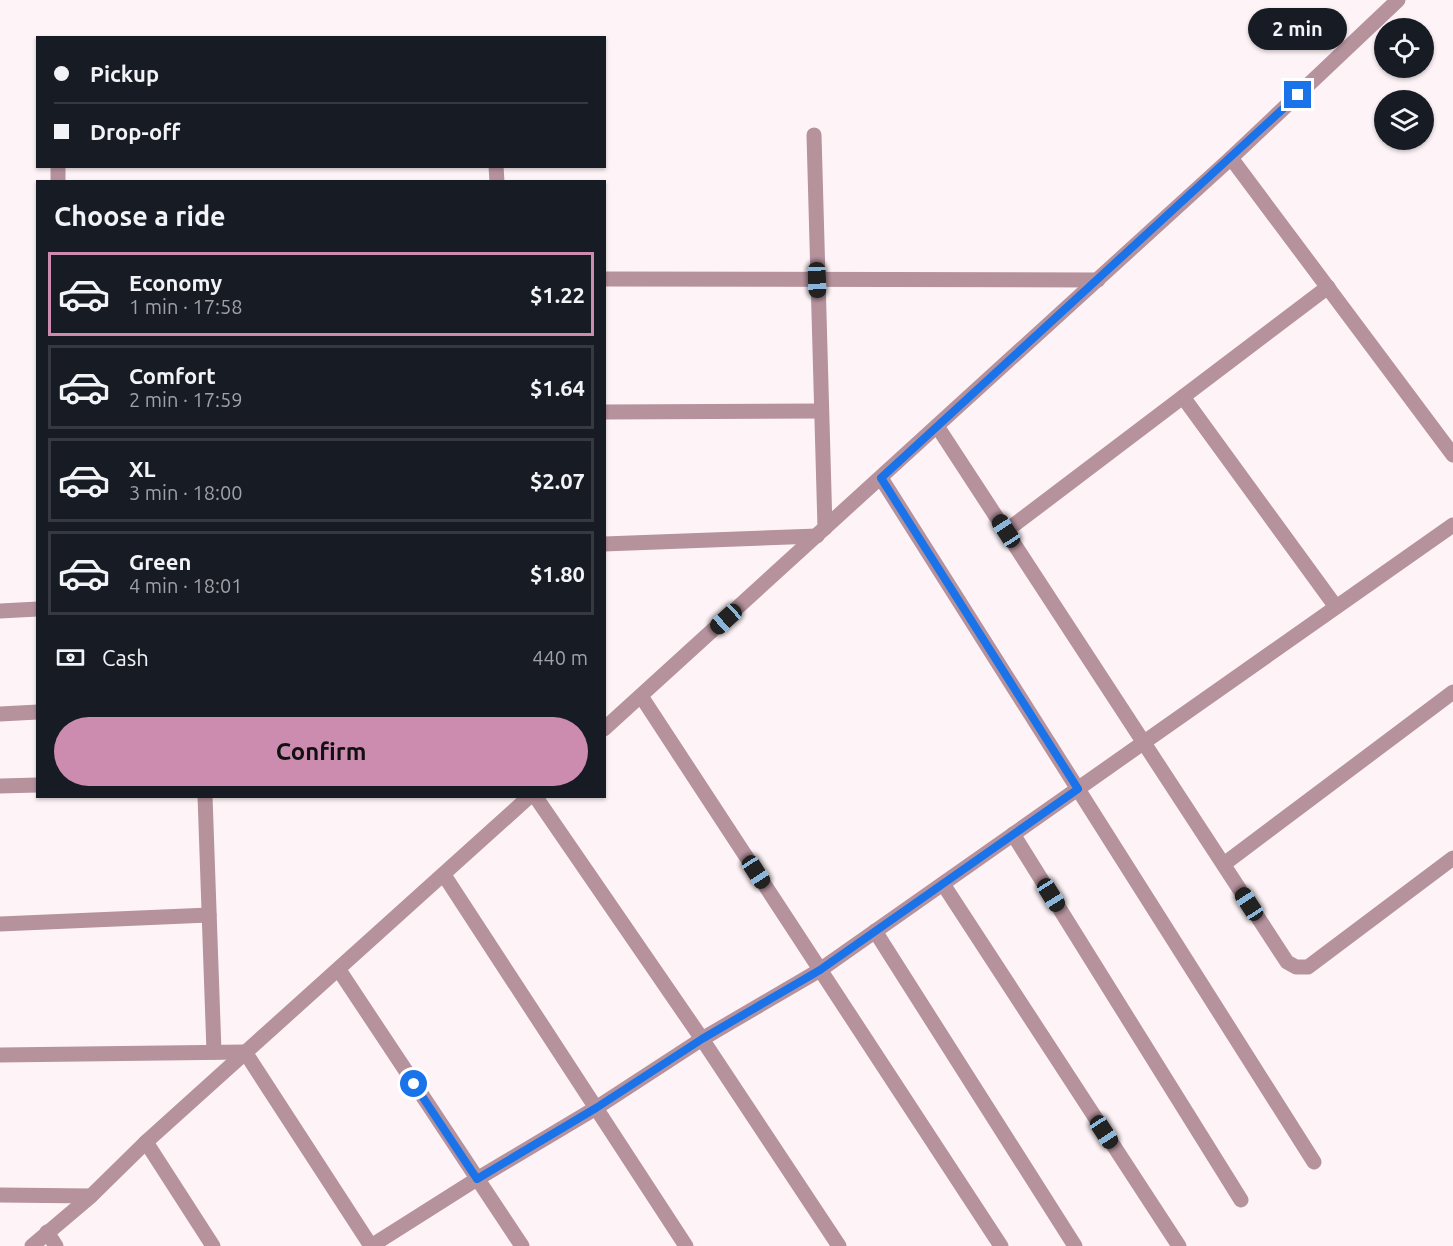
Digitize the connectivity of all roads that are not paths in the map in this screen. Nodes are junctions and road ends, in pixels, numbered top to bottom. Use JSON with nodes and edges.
{"nodes":[{"id":1,"x":1398,"y":0,"type":"edge"},
{"id":2,"x":814,"y":135,"type":"dead end"},
{"id":3,"x":1232,"y":158,"type":"junction"},
{"id":4,"x":606,"y":279,"type":"edge"},
{"id":5,"x":817,"y":280,"type":"junction"},
{"id":6,"x":1098,"y":280,"type":"junction"},
{"id":7,"x":1328,"y":287,"type":"junction"},
{"id":8,"x":1183,"y":397,"type":"junction"},
{"id":9,"x":821,"y":411,"type":"junction"},
{"id":10,"x":606,"y":412,"type":"edge"},
{"id":11,"x":937,"y":426,"type":"junction"},
{"id":12,"x":1453,"y":455,"type":"edge"},
{"id":13,"x":881,"y":478,"type":"junction"},
{"id":14,"x":1453,"y":525,"type":"edge"},
{"id":15,"x":1006,"y":531,"type":"junction"},
{"id":16,"x":821,"y":532,"type":"junction"},
{"id":17,"x":606,"y":544,"type":"edge"},
{"id":18,"x":1336,"y":607,"type":"junction"},
{"id":19,"x":36,"y":609,"type":"edge"},
{"id":20,"x":0,"y":611,"type":"edge"},
{"id":21,"x":1453,"y":692,"type":"edge"},
{"id":22,"x":641,"y":696,"type":"junction"},
{"id":23,"x":36,"y":712,"type":"edge"},
{"id":24,"x":0,"y":714,"type":"edge"},
{"id":25,"x":606,"y":727,"type":"edge"},
{"id":26,"x":1144,"y":742,"type":"junction"},
{"id":27,"x":36,"y":784,"type":"edge"},
{"id":28,"x":0,"y":786,"type":"edge"},
{"id":29,"x":1078,"y":789,"type":"junction"},
{"id":30,"x":205,"y":798,"type":"edge"},
{"id":31,"x":537,"y":798,"type":"edge"},
{"id":32,"x":523,"y":800,"type":"edge"},
{"id":33,"x":1012,"y":834,"type":"junction"},
{"id":34,"x":1453,"y":858,"type":"edge"},
{"id":35,"x":1224,"y":864,"type":"junction"},
{"id":36,"x":444,"y":875,"type":"junction"},
{"id":37,"x":943,"y":884,"type":"junction"},
{"id":38,"x":209,"y":915,"type":"junction"},
{"id":39,"x":0,"y":924,"type":"edge"},
{"id":40,"x":875,"y":931,"type":"junction"},
{"id":41,"x":339,"y":970,"type":"junction"},
{"id":42,"x":820,"y":970,"type":"junction"},
{"id":43,"x":702,"y":1039,"type":"junction"},
{"id":44,"x":214,"y":1052,"type":"junction"},
{"id":45,"x":246,"y":1052,"type":"junction"},
{"id":46,"x":0,"y":1055,"type":"edge"},
{"id":47,"x":596,"y":1108,"type":"junction"},
{"id":48,"x":146,"y":1142,"type":"junction"},
{"id":49,"x":1314,"y":1162,"type":"dead end"},
{"id":50,"x":477,"y":1179,"type":"junction"},
{"id":51,"x":0,"y":1195,"type":"edge"},
{"id":52,"x":91,"y":1196,"type":"junction"},
{"id":53,"x":1241,"y":1200,"type":"dead end"},
{"id":54,"x":47,"y":1232,"type":"junction"},
{"id":55,"x":32,"y":1246,"type":"edge"},
{"id":56,"x":56,"y":1246,"type":"edge"},
{"id":57,"x":213,"y":1246,"type":"edge"},
{"id":58,"x":371,"y":1246,"type":"edge"},
{"id":59,"x":522,"y":1246,"type":"edge"},
{"id":60,"x":687,"y":1246,"type":"edge"},
{"id":61,"x":839,"y":1246,"type":"edge"},
{"id":62,"x":1001,"y":1246,"type":"edge"},
{"id":63,"x":1075,"y":1246,"type":"edge"},
{"id":64,"x":1179,"y":1246,"type":"edge"}],
"edges":[{"from":1,"to":3,"type":"street"},
{"from":2,"to":5,"type":"street"},
{"from":3,"to":6,"type":"street"},
{"from":3,"to":7,"type":"street"},
{"from":4,"to":5,"type":"street"},
{"from":5,"to":6,"type":"street"},
{"from":5,"to":9,"type":"street"},
{"from":6,"to":11,"type":"street"},
{"from":7,"to":8,"type":"street"},
{"from":7,"to":12,"type":"street"},
{"from":8,"to":15,"type":"street"},
{"from":8,"to":18,"type":"street"},
{"from":9,"to":10,"type":"street"},
{"from":9,"to":16,"type":"street"},
{"from":11,"to":13,"type":"street"},
{"from":11,"to":15,"type":"street"},
{"from":13,"to":16,"type":"street"},
{"from":13,"to":29,"type":"street"},
{"from":14,"to":18,"type":"street"},
{"from":15,"to":26,"type":"street"},
{"from":16,"to":17,"type":"street"},
{"from":16,"to":22,"type":"street"},
{"from":18,"to":26,"type":"street"},
{"from":19,"to":20,"type":"street"},
{"from":21,"to":35,"type":"street"},
{"from":22,"to":25,"type":"street"},
{"from":22,"to":42,"type":"street"},
{"from":23,"to":24,"type":"street"},
{"from":26,"to":29,"type":"street"},
{"from":26,"to":35,"type":"street"},
{"from":27,"to":28,"type":"street"},
{"from":29,"to":33,"type":"street"},
{"from":29,"to":49,"type":"street"},
{"from":30,"to":38,"type":"street"},
{"from":31,"to":43,"type":"street"},
{"from":32,"to":36,"type":"street"},
{"from":33,"to":37,"type":"street"},
{"from":33,"to":53,"type":"street"},
{"from":34,"to":35,"type":"street"},
{"from":36,"to":41,"type":"street"},
{"from":36,"to":47,"type":"street"},
{"from":37,"to":40,"type":"street"},
{"from":37,"to":64,"type":"street"},
{"from":38,"to":39,"type":"street"},
{"from":38,"to":44,"type":"street"},
{"from":40,"to":42,"type":"street"},
{"from":40,"to":63,"type":"street"},
{"from":41,"to":45,"type":"street"},
{"from":41,"to":50,"type":"street"},
{"from":42,"to":43,"type":"street"},
{"from":42,"to":62,"type":"street"},
{"from":43,"to":47,"type":"street"},
{"from":43,"to":61,"type":"street"},
{"from":44,"to":45,"type":"street"},
{"from":44,"to":46,"type":"street"},
{"from":45,"to":48,"type":"street"},
{"from":45,"to":58,"type":"street"},
{"from":47,"to":50,"type":"street"},
{"from":47,"to":60,"type":"street"},
{"from":48,"to":52,"type":"street"},
{"from":48,"to":57,"type":"street"},
{"from":50,"to":58,"type":"street"},
{"from":50,"to":59,"type":"street"},
{"from":51,"to":52,"type":"street"},
{"from":52,"to":54,"type":"street"},
{"from":54,"to":55,"type":"street"},
{"from":54,"to":56,"type":"street"}]}
